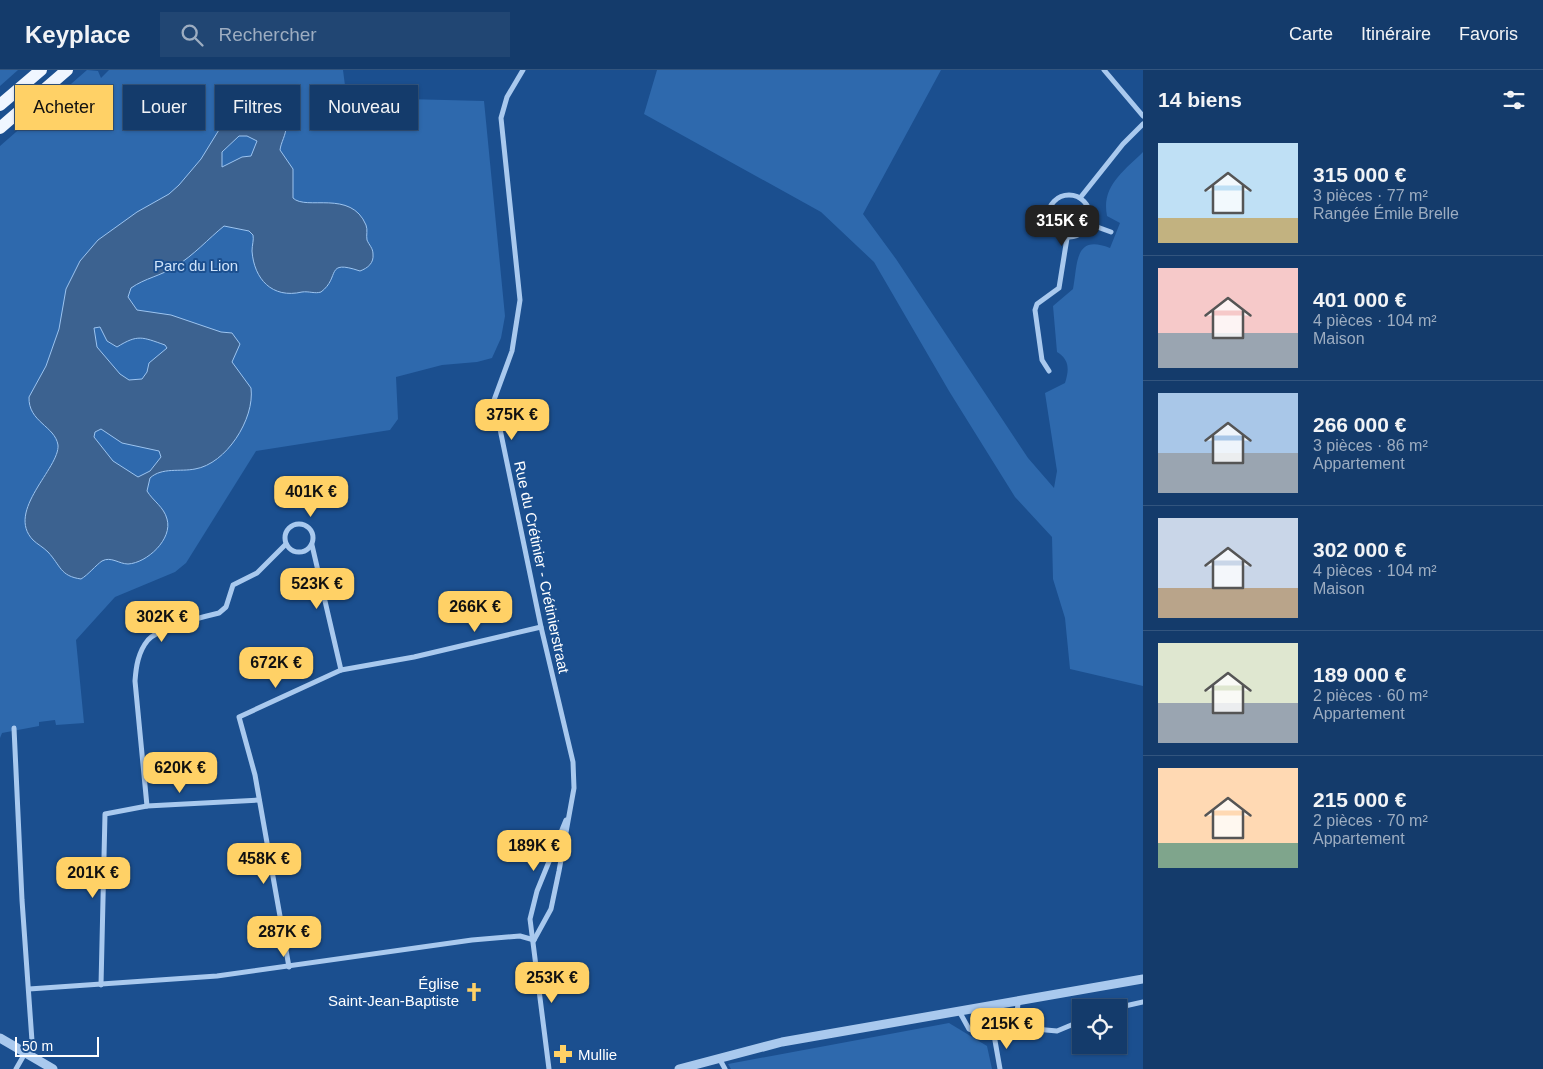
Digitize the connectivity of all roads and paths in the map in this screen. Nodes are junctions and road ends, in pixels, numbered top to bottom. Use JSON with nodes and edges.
{"nodes":[{"id":1,"x":41,"y":70,"type":"edge"},
{"id":2,"x":67,"y":70,"type":"edge"},
{"id":3,"x":523,"y":70,"type":"edge"},
{"id":4,"x":1104,"y":70,"type":"edge"},
{"id":5,"x":0,"y":105,"type":"edge"},
{"id":6,"x":1143,"y":116,"type":"edge"},
{"id":7,"x":1143,"y":124,"type":"edge"},
{"id":8,"x":0,"y":128,"type":"edge"},
{"id":9,"x":1080,"y":198,"type":"junction"},
{"id":10,"x":1089,"y":224,"type":"junction"},
{"id":11,"x":1111,"y":232,"type":"dead end"},
{"id":12,"x":1067,"y":238,"type":"junction"},
{"id":13,"x":1049,"y":371,"type":"dead end"},
{"id":14,"x":286,"y":544,"type":"junction"},
{"id":15,"x":312,"y":544,"type":"junction"},
{"id":16,"x":541,"y":627,"type":"junction"},
{"id":17,"x":341,"y":670,"type":"junction"},
{"id":18,"x":14,"y":728,"type":"dead end"},
{"id":19,"x":259,"y":800,"type":"junction"},
{"id":20,"x":147,"y":806,"type":"junction"},
{"id":21,"x":570,"y":809,"type":"junction"},
{"id":22,"x":534,"y":940,"type":"junction"},
{"id":23,"x":289,"y":967,"type":"junction"},
{"id":24,"x":1143,"y":979,"type":"edge"},
{"id":25,"x":101,"y":985,"type":"junction"},
{"id":26,"x":29,"y":990,"type":"junction"},
{"id":27,"x":1018,"y":1000,"type":"junction"},
{"id":28,"x":1143,"y":1002,"type":"edge"},
{"id":29,"x":1127,"y":1006,"type":"edge"},
{"id":30,"x":959,"y":1011,"type":"junction"},
{"id":31,"x":1072,"y":1024,"type":"edge"},
{"id":32,"x":1012,"y":1027,"type":"junction"},
{"id":33,"x":994,"y":1035,"type":"junction"},
{"id":34,"x":0,"y":1038,"type":"edge"},
{"id":35,"x":25,"y":1054,"type":"junction"},
{"id":36,"x":719,"y":1058,"type":"junction"},
{"id":37,"x":16,"y":1069,"type":"edge"},
{"id":38,"x":53,"y":1069,"type":"edge"},
{"id":39,"x":550,"y":1069,"type":"edge"},
{"id":40,"x":679,"y":1069,"type":"edge"},
{"id":41,"x":724,"y":1069,"type":"edge"},
{"id":42,"x":1000,"y":1069,"type":"edge"}],
"edges":[{"from":1,"to":5,"type":"main road"},
{"from":2,"to":8,"type":"main road"},
{"from":3,"to":16,"type":"street","name":"Rue du Crétinier - Crétinierstraat"},
{"from":4,"to":6,"type":"street"},
{"from":7,"to":9,"type":"street"},
{"from":9,"to":10,"type":"street"},
{"from":9,"to":12,"type":"street"},
{"from":10,"to":11,"type":"street"},
{"from":10,"to":12,"type":"street"},
{"from":12,"to":13,"type":"street"},
{"from":14,"to":15,"type":"street"},
{"from":14,"to":15,"type":"street"},
{"from":14,"to":20,"type":"street"},
{"from":15,"to":17,"type":"street"},
{"from":16,"to":17,"type":"street"},
{"from":16,"to":21,"type":"street","name":"Rue du Crétinier - Crétinierstraat"},
{"from":17,"to":19,"type":"street"},
{"from":18,"to":26,"type":"street"},
{"from":19,"to":20,"type":"street"},
{"from":19,"to":23,"type":"street"},
{"from":20,"to":25,"type":"street"},
{"from":21,"to":22,"type":"street","name":"Rue du Crétinier - Crétinierstraat"},
{"from":21,"to":22,"type":"street","name":"Rue du Crétinier - Crétinierstraat"},
{"from":22,"to":23,"type":"street"},
{"from":22,"to":39,"type":"street","name":"Rue du Crétinier - Crétinierstraat"},
{"from":23,"to":25,"type":"street"},
{"from":24,"to":27,"type":"street"},
{"from":25,"to":26,"type":"street"},
{"from":26,"to":35,"type":"street"},
{"from":27,"to":30,"type":"street"},
{"from":27,"to":32,"type":"street"},
{"from":28,"to":29,"type":"street"},
{"from":30,"to":33,"type":"street"},
{"from":30,"to":36,"type":"street"},
{"from":31,"to":32,"type":"street"},
{"from":32,"to":33,"type":"street"},
{"from":33,"to":42,"type":"street"},
{"from":34,"to":35,"type":"street"},
{"from":35,"to":37,"type":"street"},
{"from":35,"to":38,"type":"street"},
{"from":36,"to":40,"type":"street"},
{"from":36,"to":41,"type":"street"}]}
